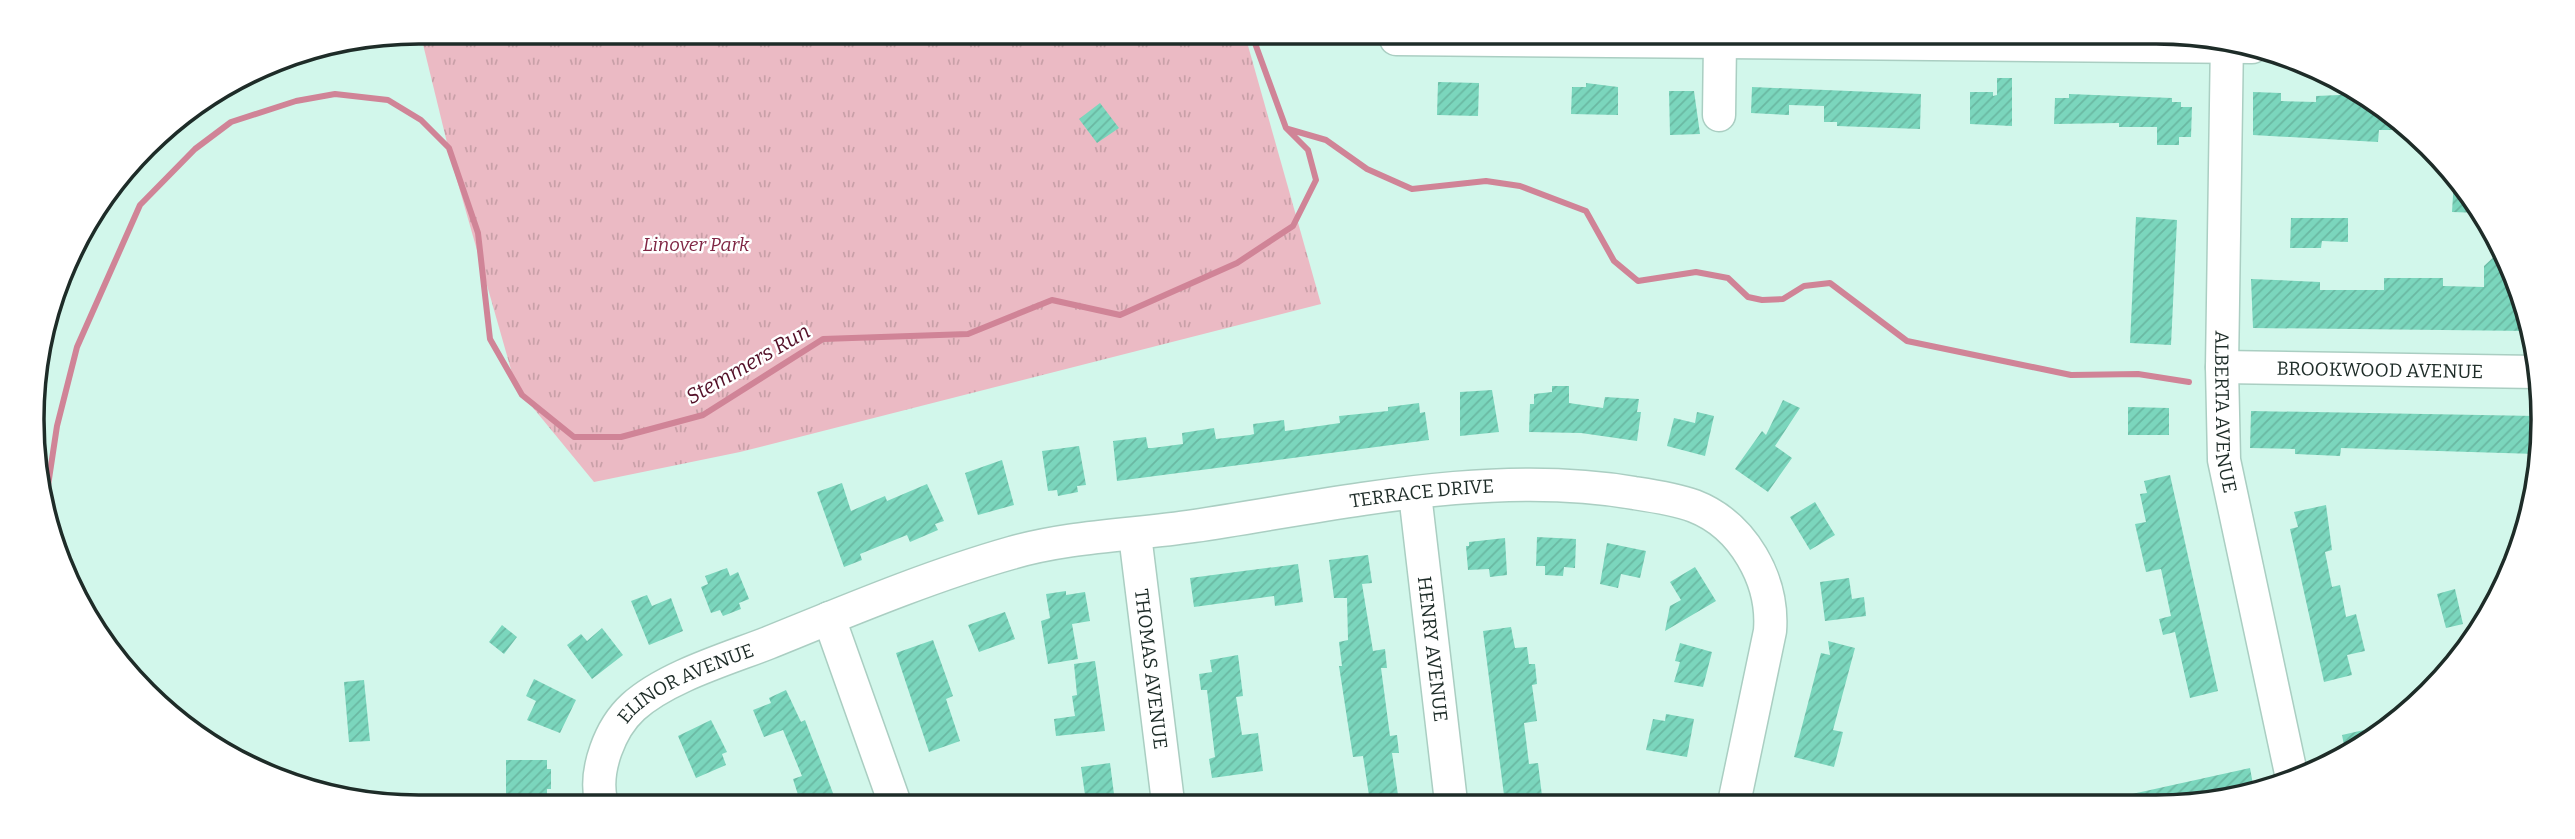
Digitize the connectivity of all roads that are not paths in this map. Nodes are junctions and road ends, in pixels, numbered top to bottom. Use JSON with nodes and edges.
{"nodes":[{"id":1,"x":1720,"y":44,"type":"edge"},
{"id":2,"x":2235,"y":52,"type":"edge"},
{"id":3,"x":1719,"y":116,"type":"dead end"},
{"id":4,"x":2222,"y":367,"type":"junction"},
{"id":5,"x":2528,"y":372,"type":"edge"},
{"id":6,"x":1416,"y":494,"type":"junction"},
{"id":7,"x":1135,"y":535,"type":"junction"},
{"id":8,"x":829,"y":618,"type":"junction"},
{"id":9,"x":2290,"y":770,"type":"edge"},
{"id":10,"x":601,"y":795,"type":"edge"},
{"id":11,"x":892,"y":795,"type":"edge"},
{"id":12,"x":1167,"y":795,"type":"edge"},
{"id":13,"x":1450,"y":795,"type":"edge"},
{"id":14,"x":1735,"y":795,"type":"edge"}],
"edges":[{"from":1,"to":3,"type":"street"},
{"from":2,"to":4,"type":"street","name":"ALBERTA AVENUE"},
{"from":4,"to":5,"type":"street","name":"BROOKWOOD AVENUE"},
{"from":4,"to":9,"type":"street","name":"ALBERTA AVENUE"},
{"from":6,"to":7,"type":"street","name":"TERRACE DRIVE"},
{"from":6,"to":13,"type":"street","name":"HENRY AVENUE"},
{"from":6,"to":14,"type":"street","name":"TERRACE DRIVE"},
{"from":7,"to":8,"type":"street","name":"TERRACE DRIVE"},
{"from":7,"to":12,"type":"street","name":"THOMAS AVENUE"},
{"from":8,"to":10,"type":"street","name":"ELINOR AVENUE"},
{"from":8,"to":11,"type":"street"}]}
